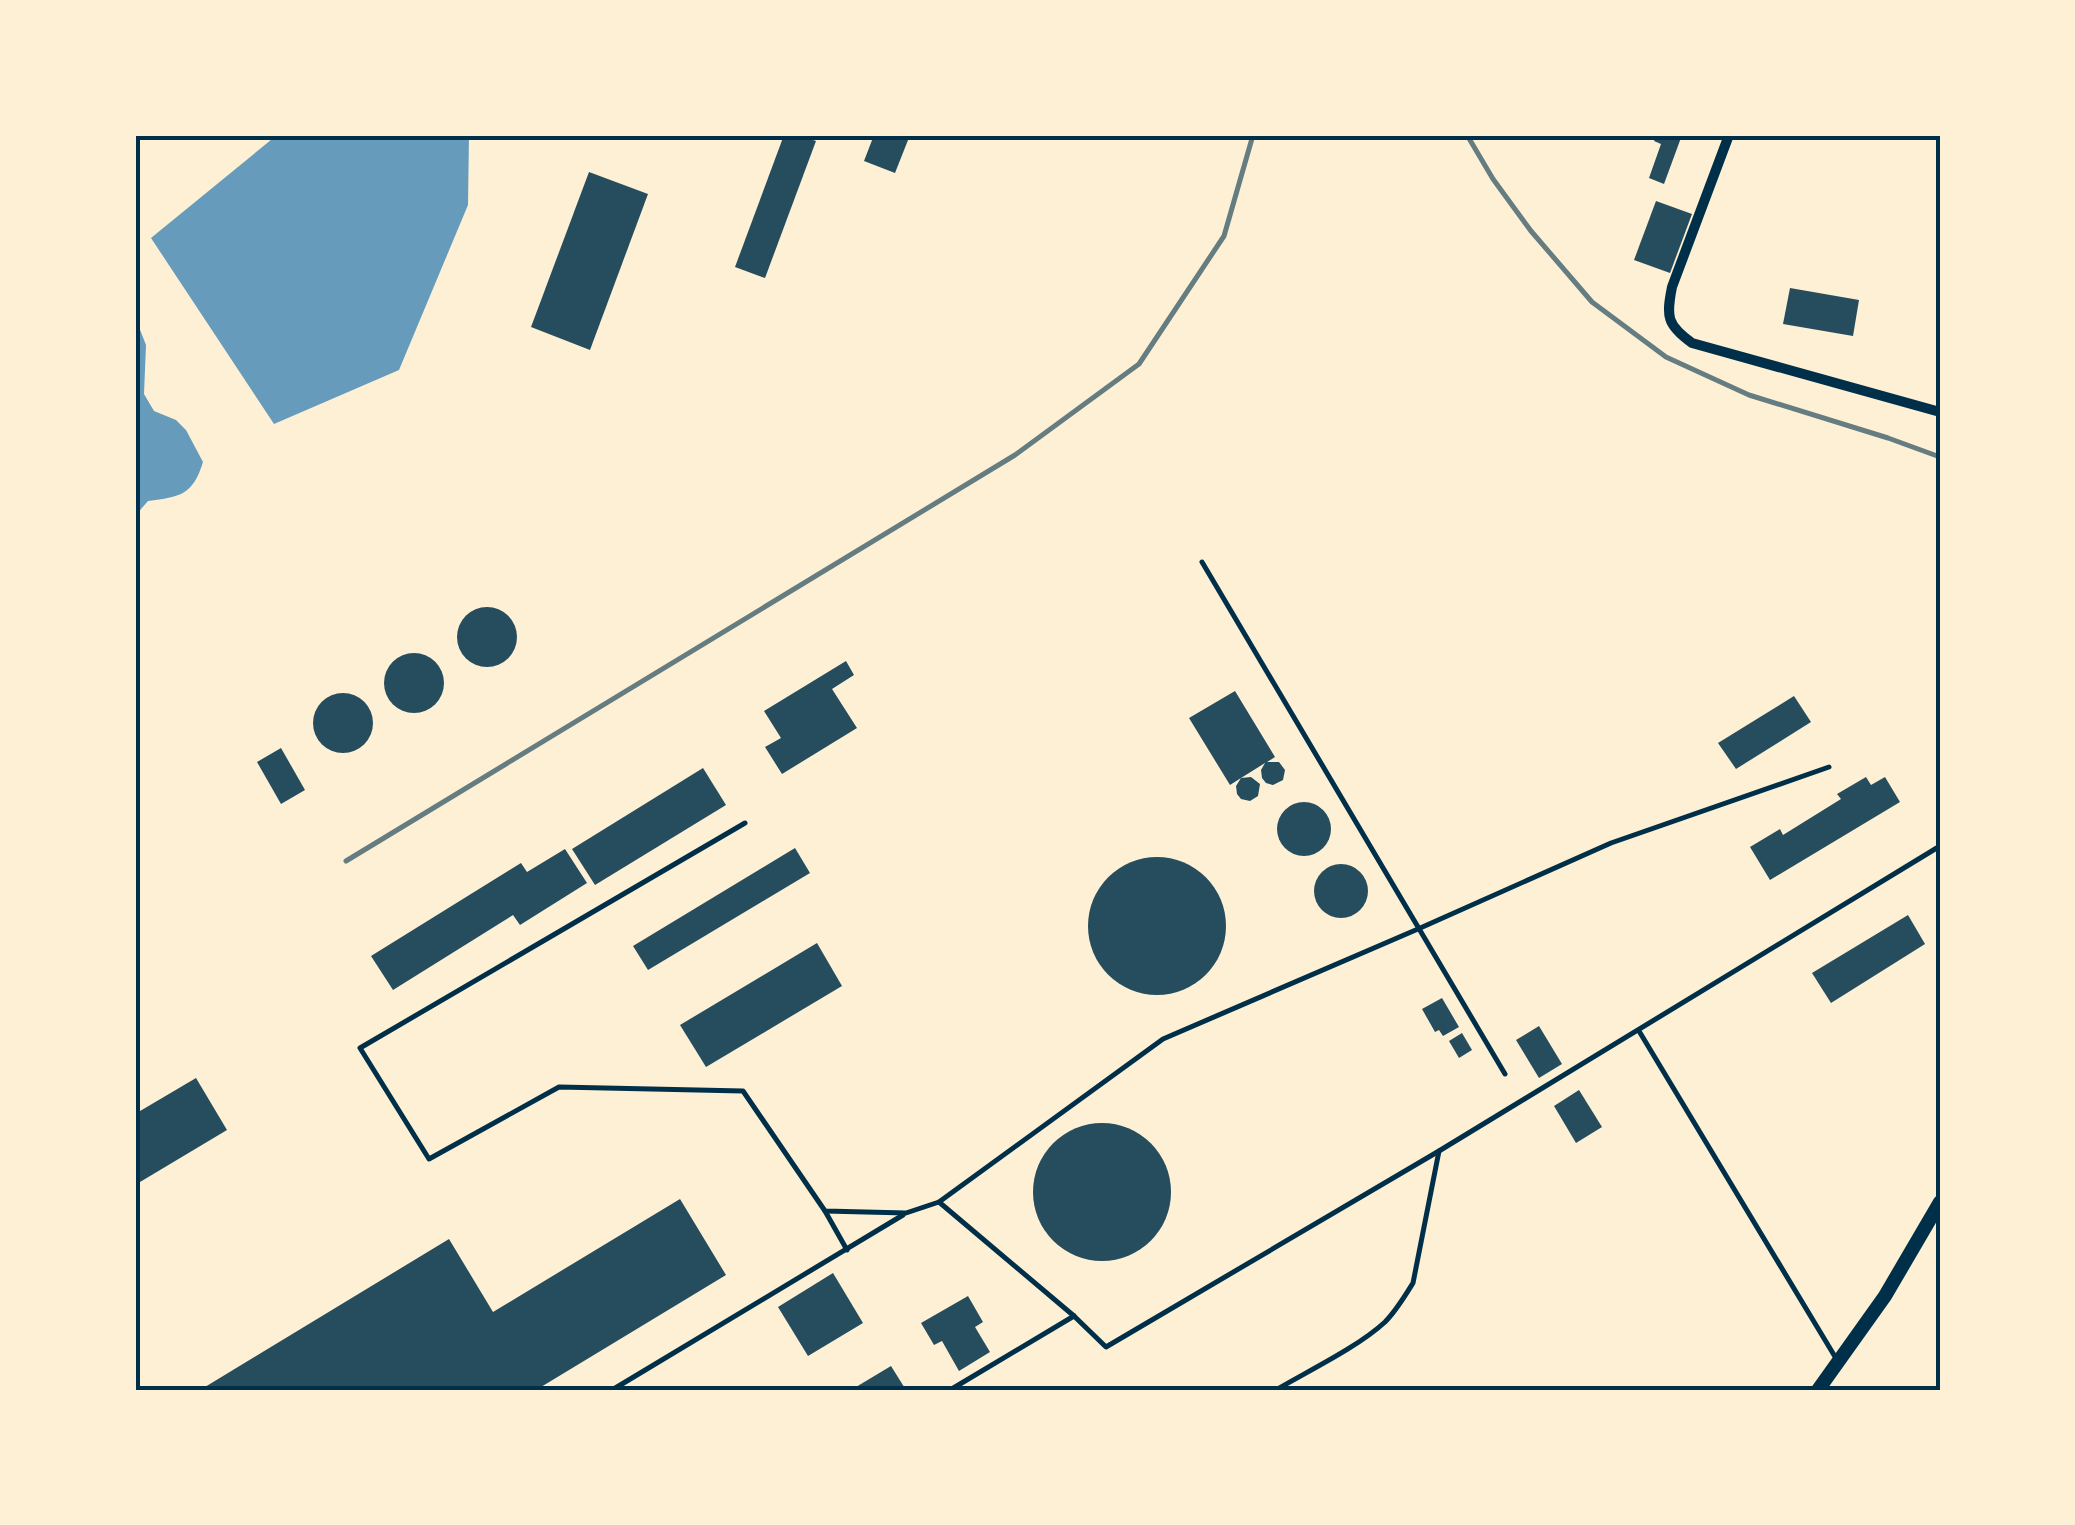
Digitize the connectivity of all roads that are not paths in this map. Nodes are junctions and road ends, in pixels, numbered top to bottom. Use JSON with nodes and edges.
{"nodes":[{"id":1,"x":1729,"y":135,"type":"edge"},
{"id":2,"x":1940,"y":412,"type":"edge"},
{"id":3,"x":1202,"y":562,"type":"dead end"},
{"id":4,"x":1829,"y":767,"type":"dead end"},
{"id":5,"x":746,"y":824,"type":"dead end"},
{"id":6,"x":1940,"y":846,"type":"edge"},
{"id":7,"x":1418,"y":929,"type":"junction"},
{"id":8,"x":1638,"y":1031,"type":"junction"},
{"id":9,"x":1505,"y":1074,"type":"dead end"},
{"id":10,"x":1439,"y":1152,"type":"junction"},
{"id":11,"x":939,"y":1202,"type":"junction"},
{"id":12,"x":1940,"y":1202,"type":"edge"},
{"id":13,"x":824,"y":1212,"type":"junction"},
{"id":14,"x":906,"y":1213,"type":"junction"},
{"id":15,"x":848,"y":1250,"type":"junction"},
{"id":16,"x":1074,"y":1316,"type":"junction"},
{"id":17,"x":1838,"y":1362,"type":"junction"},
{"id":18,"x":612,"y":1390,"type":"edge"},
{"id":19,"x":950,"y":1390,"type":"edge"},
{"id":20,"x":1276,"y":1390,"type":"edge"},
{"id":21,"x":1818,"y":1390,"type":"edge"}],
"edges":[{"from":1,"to":2,"type":"street"},
{"from":3,"to":7,"type":"lane"},
{"from":4,"to":7,"type":"lane"},
{"from":5,"to":13,"type":"lane"},
{"from":6,"to":8,"type":"lane"},
{"from":7,"to":9,"type":"lane"},
{"from":7,"to":11,"type":"lane"},
{"from":8,"to":10,"type":"lane"},
{"from":8,"to":17,"type":"lane"},
{"from":10,"to":16,"type":"lane"},
{"from":10,"to":20,"type":"lane"},
{"from":11,"to":14,"type":"lane"},
{"from":11,"to":16,"type":"lane"},
{"from":12,"to":17,"type":"main road"},
{"from":13,"to":14,"type":"lane"},
{"from":13,"to":15,"type":"lane"},
{"from":14,"to":15,"type":"lane"},
{"from":15,"to":18,"type":"lane"},
{"from":16,"to":19,"type":"lane"},
{"from":17,"to":21,"type":"main road"}]}
